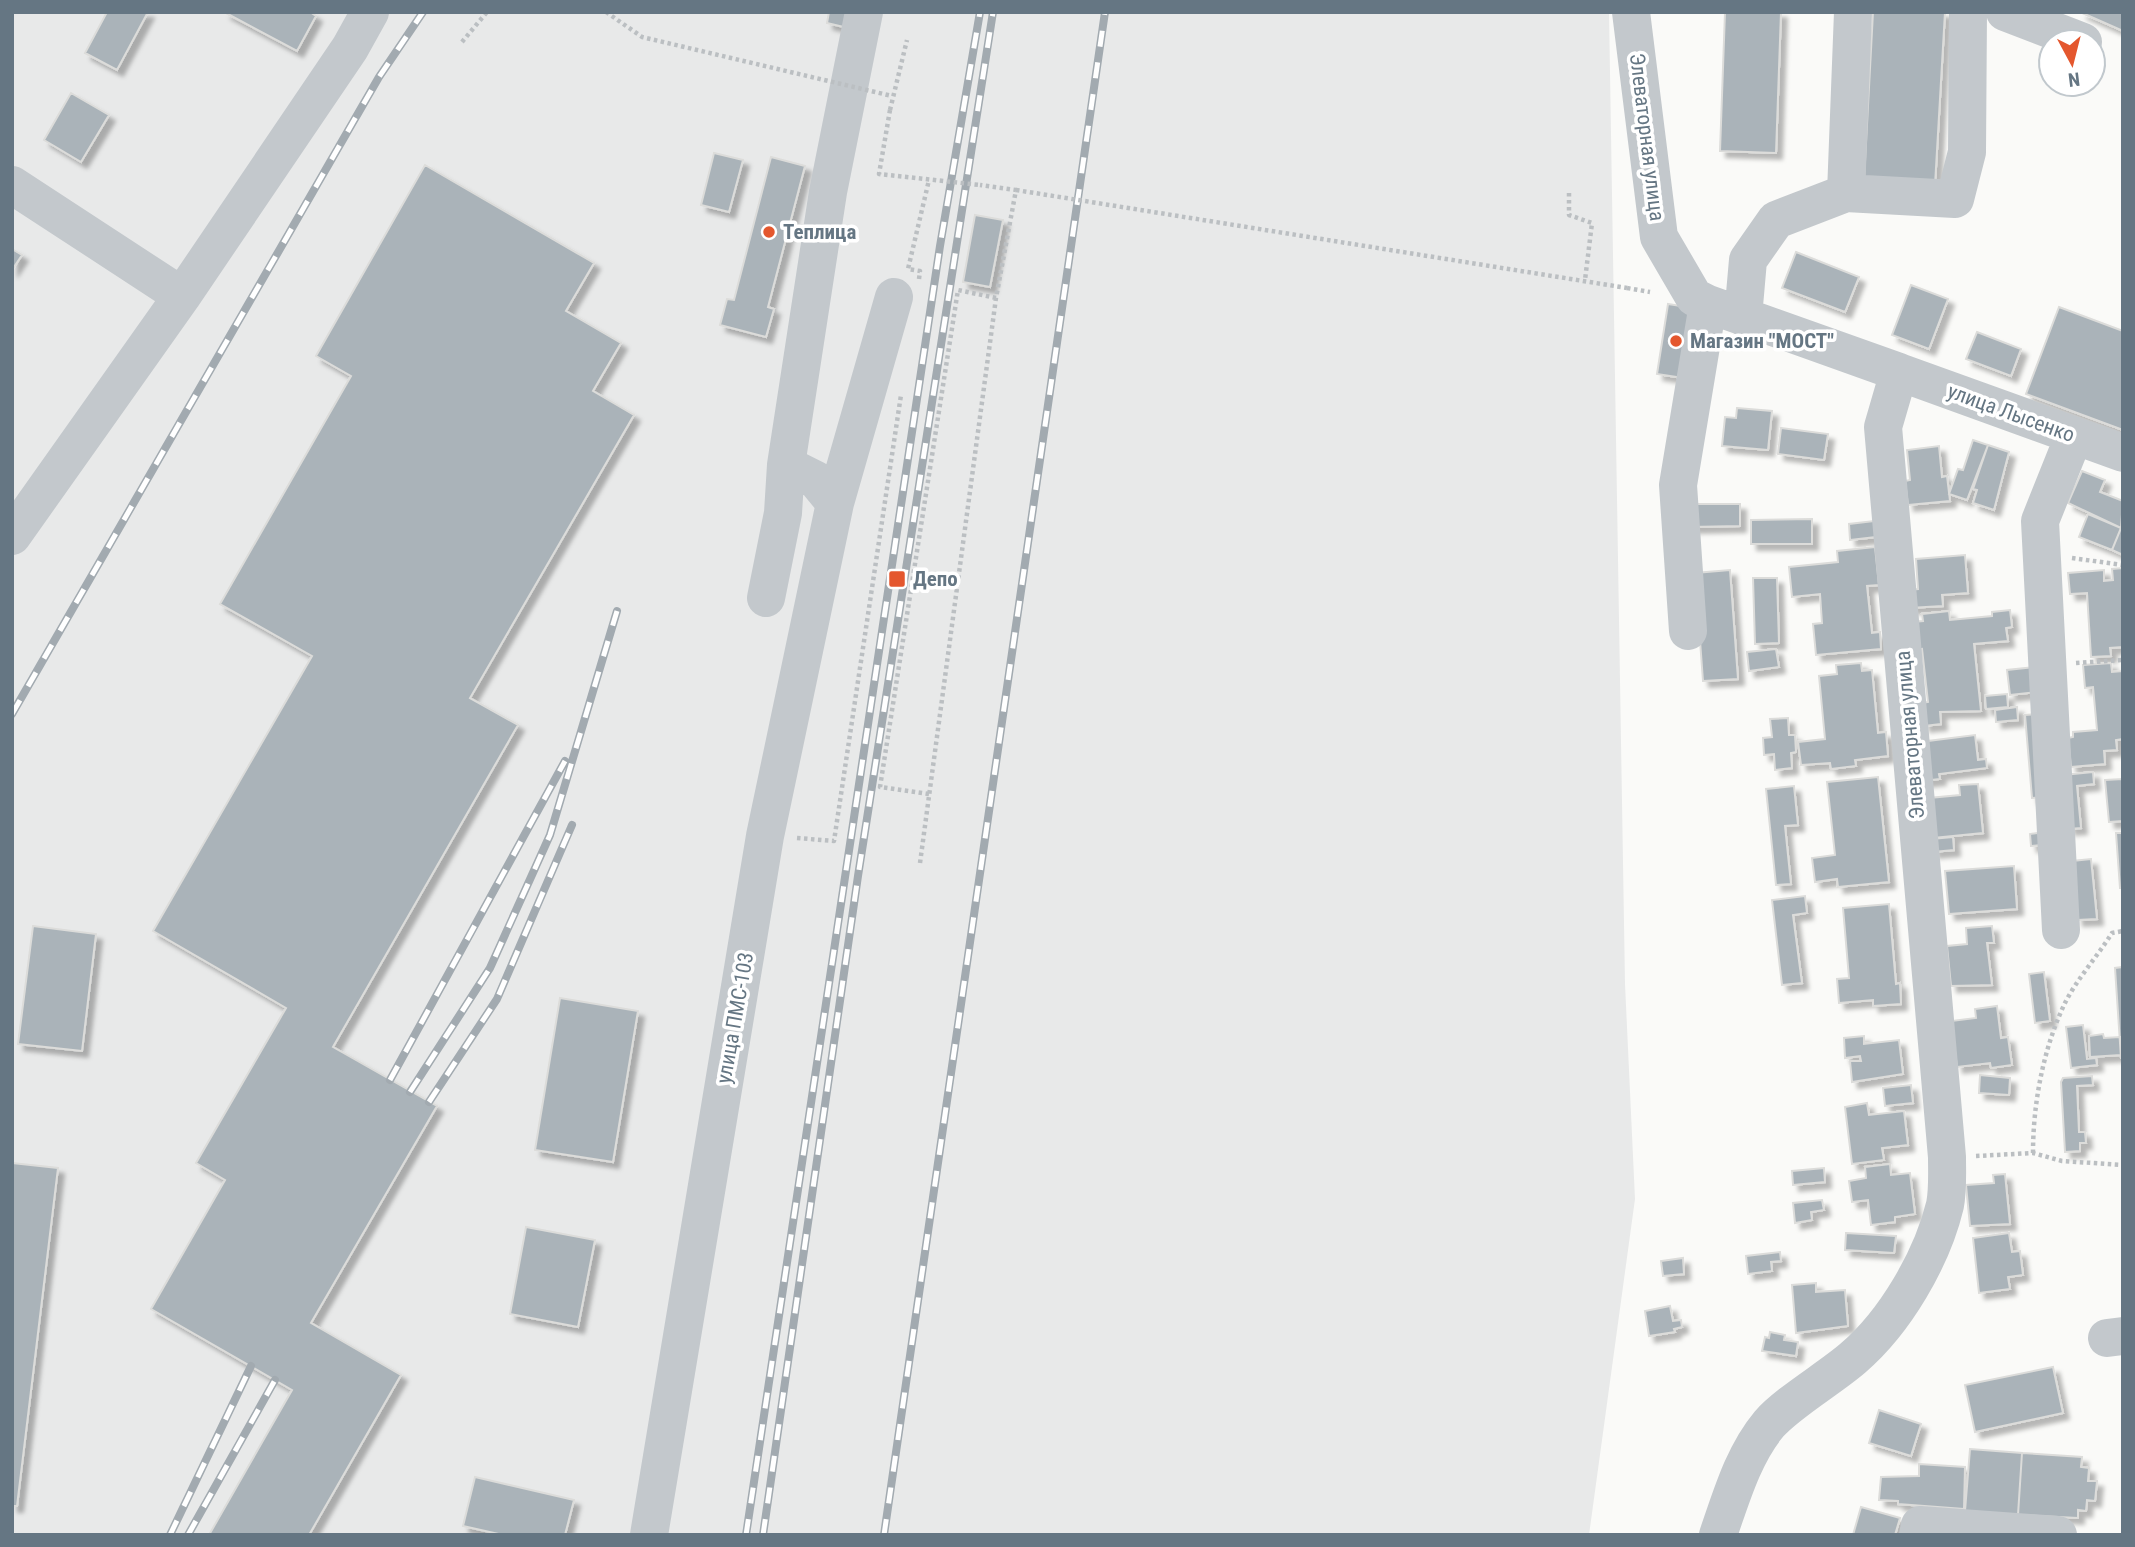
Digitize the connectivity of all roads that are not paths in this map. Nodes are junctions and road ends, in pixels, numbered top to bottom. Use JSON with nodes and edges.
{"nodes":[{"id":1,"x":370,"y":12,"type":"edge"},
{"id":2,"x":864,"y":12,"type":"edge"},
{"id":3,"x":1631,"y":12,"type":"edge"},
{"id":4,"x":1853,"y":12,"type":"edge"},
{"id":5,"x":1968,"y":12,"type":"edge"},
{"id":6,"x":2005,"y":12,"type":"edge"},
{"id":7,"x":2047,"y":28,"type":"edge"},
{"id":8,"x":12,"y":185,"type":"edge"},
{"id":9,"x":1846,"y":193,"type":"junction"},
{"id":10,"x":906,"y":291,"type":"road end"},
{"id":11,"x":182,"y":296,"type":"junction"},
{"id":12,"x":1708,"y":304,"type":"junction"},
{"id":13,"x":1743,"y":317,"type":"junction"},
{"id":14,"x":1899,"y":372,"type":"junction"},
{"id":15,"x":2074,"y":436,"type":"junction"},
{"id":16,"x":2123,"y":453,"type":"edge"},
{"id":17,"x":786,"y":466,"type":"junction"},
{"id":18,"x":835,"y":503,"type":"junction"},
{"id":19,"x":12,"y":536,"type":"edge"},
{"id":20,"x":766,"y":598,"type":"dead end"},
{"id":21,"x":1688,"y":631,"type":"dead end"},
{"id":22,"x":2061,"y":930,"type":"dead end"},
{"id":23,"x":649,"y":1535,"type":"edge"},
{"id":24,"x":1718,"y":1535,"type":"edge"},
{"id":25,"x":1918,"y":1535,"type":"edge"},
{"id":26,"x":2058,"y":1535,"type":"edge"}],
"edges":[{"from":1,"to":11,"type":"street"},
{"from":2,"to":17,"type":"street"},
{"from":3,"to":12,"type":"street","name":"Элеваторная улица"},
{"from":4,"to":9,"type":"street"},
{"from":5,"to":9,"type":"street"},
{"from":6,"to":7,"type":"street"},
{"from":8,"to":11,"type":"street"},
{"from":9,"to":13,"type":"street"},
{"from":10,"to":18,"type":"street","name":"улица ПМС-103"},
{"from":11,"to":19,"type":"street"},
{"from":12,"to":13,"type":"street","name":"Элеваторная улица"},
{"from":12,"to":21,"type":"street"},
{"from":13,"to":14,"type":"street","name":"Элеваторная улица"},
{"from":14,"to":15,"type":"street","name":"улица Лысенко"},
{"from":14,"to":24,"type":"street","name":"Элеваторная улица"},
{"from":15,"to":16,"type":"street","name":"улица Лысенко"},
{"from":15,"to":22,"type":"street"},
{"from":17,"to":18,"type":"street"},
{"from":17,"to":20,"type":"street"},
{"from":18,"to":23,"type":"street","name":"улица ПМС-103"},
{"from":25,"to":26,"type":"street"}]}
